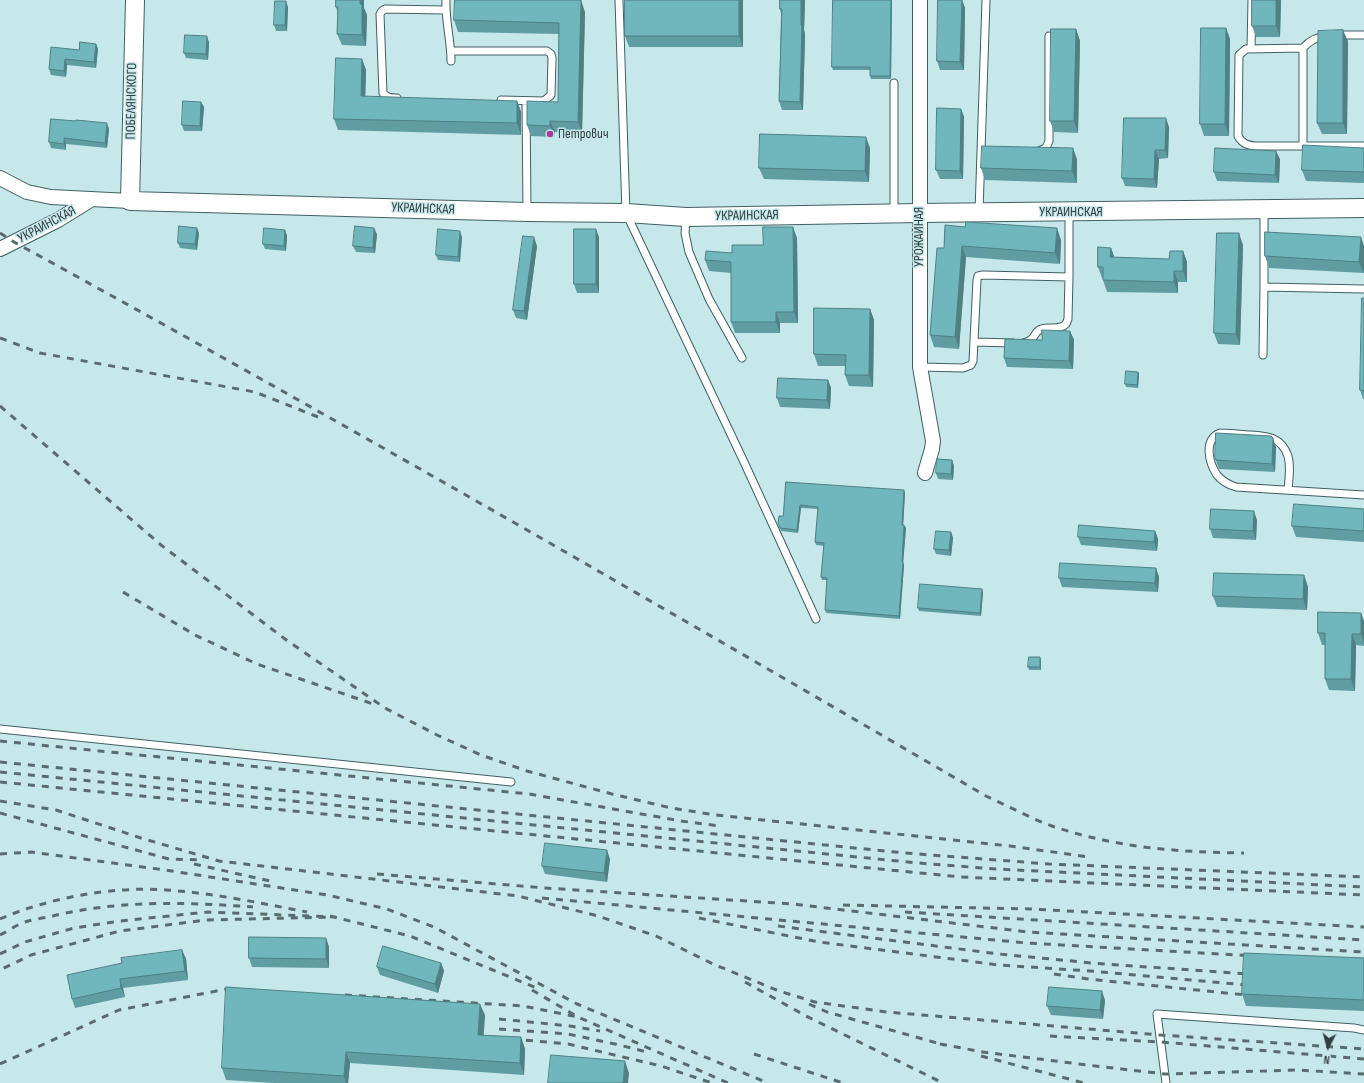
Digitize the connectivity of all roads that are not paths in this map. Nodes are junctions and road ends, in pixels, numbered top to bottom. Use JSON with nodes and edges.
{"nodes":[{"id":1,"x":135,"y":0,"type":"edge"},
{"id":2,"x":446,"y":0,"type":"edge"},
{"id":3,"x":619,"y":0,"type":"edge"},
{"id":4,"x":920,"y":0,"type":"edge"},
{"id":5,"x":986,"y":0,"type":"edge"},
{"id":6,"x":1252,"y":0,"type":"edge"},
{"id":7,"x":445,"y":10,"type":"junction"},
{"id":8,"x":1364,"y":35,"type":"edge"},
{"id":9,"x":1049,"y":36,"type":"edge"},
{"id":10,"x":1304,"y":48,"type":"junction"},
{"id":11,"x":1251,"y":49,"type":"junction"},
{"id":12,"x":451,"y":50,"type":"junction"},
{"id":13,"x":451,"y":61,"type":"dead end"},
{"id":14,"x":894,"y":83,"type":"dead end"},
{"id":15,"x":405,"y":98,"type":"edge"},
{"id":16,"x":495,"y":100,"type":"edge"},
{"id":17,"x":526,"y":101,"type":"junction"},
{"id":18,"x":1303,"y":146,"type":"junction"},
{"id":19,"x":1364,"y":146,"type":"edge"},
{"id":20,"x":1031,"y":152,"type":"edge"},
{"id":21,"x":0,"y":178,"type":"edge"},
{"id":22,"x":92,"y":199,"type":"junction"},
{"id":23,"x":130,"y":201,"type":"junction"},
{"id":24,"x":1364,"y":208,"type":"edge"},
{"id":25,"x":1264,"y":210,"type":"junction"},
{"id":26,"x":527,"y":212,"type":"junction"},
{"id":27,"x":979,"y":212,"type":"junction"},
{"id":28,"x":1069,"y":212,"type":"junction"},
{"id":29,"x":626,"y":213,"type":"junction"},
{"id":30,"x":894,"y":213,"type":"junction"},
{"id":31,"x":919,"y":213,"type":"junction"},
{"id":32,"x":686,"y":217,"type":"junction"},
{"id":33,"x":0,"y":249,"type":"edge"},
{"id":34,"x":1069,"y":277,"type":"junction"},
{"id":35,"x":1264,"y":287,"type":"junction"},
{"id":36,"x":1364,"y":289,"type":"edge"},
{"id":37,"x":975,"y":342,"type":"junction"},
{"id":38,"x":1263,"y":355,"type":"dead end"},
{"id":39,"x":742,"y":358,"type":"dead end"},
{"id":40,"x":920,"y":367,"type":"junction"},
{"id":41,"x":925,"y":473,"type":"dead end"},
{"id":42,"x":1288,"y":490,"type":"junction"},
{"id":43,"x":1364,"y":495,"type":"edge"},
{"id":44,"x":816,"y":619,"type":"dead end"},
{"id":45,"x":0,"y":728,"type":"edge"},
{"id":46,"x":511,"y":782,"type":"dead end"},
{"id":47,"x":1364,"y":1030,"type":"edge"},
{"id":48,"x":1166,"y":1083,"type":"edge"}],
"edges":[{"from":1,"to":23,"type":"street","name":"ПОБЕЛЯНСКОГО"},
{"from":2,"to":7,"type":"lane"},
{"from":3,"to":29,"type":"lane"},
{"from":4,"to":31,"type":"street","name":"УРОЖАЙНАЯ"},
{"from":5,"to":27,"type":"lane"},
{"from":6,"to":11,"type":"lane"},
{"from":7,"to":12,"type":"lane"},
{"from":7,"to":15,"type":"lane"},
{"from":8,"to":10,"type":"lane"},
{"from":9,"to":20,"type":"lane"},
{"from":10,"to":11,"type":"lane"},
{"from":10,"to":18,"type":"lane"},
{"from":11,"to":18,"type":"lane"},
{"from":12,"to":13,"type":"lane"},
{"from":12,"to":17,"type":"lane"},
{"from":14,"to":30,"type":"lane"},
{"from":16,"to":17,"type":"lane"},
{"from":17,"to":26,"type":"lane"},
{"from":18,"to":19,"type":"lane"},
{"from":21,"to":22,"type":"street"},
{"from":22,"to":23,"type":"street"},
{"from":22,"to":33,"type":"street","name":"УКРАИНСКАЯ"},
{"from":23,"to":26,"type":"street","name":"УКРАИНСКАЯ"},
{"from":24,"to":25,"type":"street","name":"УКРАИНСКАЯ"},
{"from":25,"to":28,"type":"street","name":"УКРАИНСКАЯ"},
{"from":25,"to":35,"type":"lane"},
{"from":26,"to":29,"type":"street","name":"УКРАИНСКАЯ"},
{"from":27,"to":28,"type":"street","name":"УКРАИНСКАЯ"},
{"from":27,"to":31,"type":"street","name":"УКРАИНСКАЯ"},
{"from":28,"to":34,"type":"lane"},
{"from":29,"to":32,"type":"street","name":"УКРАИНСКАЯ"},
{"from":29,"to":44,"type":"lane"},
{"from":30,"to":31,"type":"street","name":"УКРАИНСКАЯ"},
{"from":30,"to":32,"type":"street","name":"УКРАИНСКАЯ"},
{"from":31,"to":40,"type":"street","name":"УРОЖАЙНАЯ"},
{"from":32,"to":39,"type":"lane"},
{"from":34,"to":37,"type":"lane"},
{"from":34,"to":37,"type":"lane"},
{"from":35,"to":36,"type":"lane"},
{"from":35,"to":38,"type":"lane"},
{"from":37,"to":40,"type":"lane"},
{"from":40,"to":41,"type":"street","name":"УРОЖАЙНАЯ"},
{"from":42,"to":42,"type":"lane"},
{"from":42,"to":43,"type":"lane"},
{"from":45,"to":46,"type":"lane"},
{"from":47,"to":48,"type":"lane"}]}
